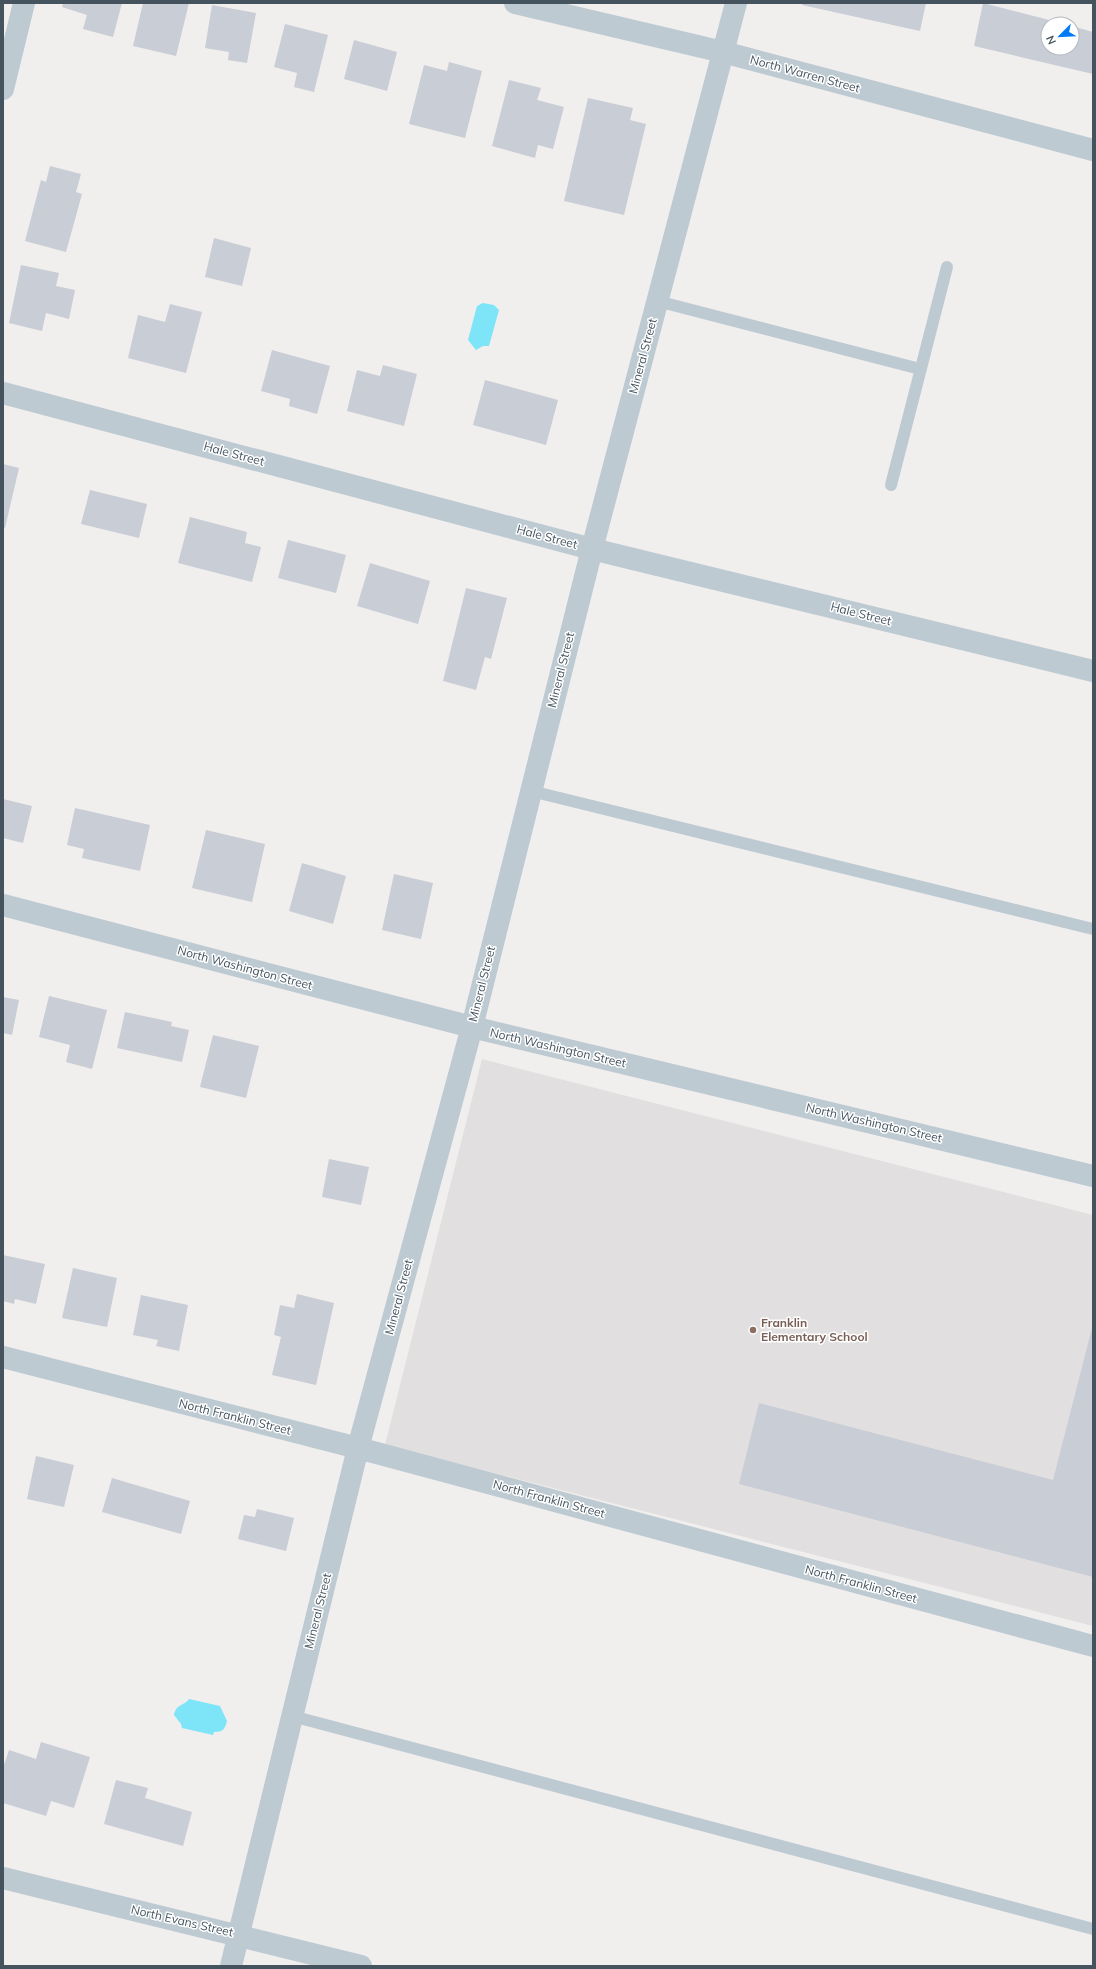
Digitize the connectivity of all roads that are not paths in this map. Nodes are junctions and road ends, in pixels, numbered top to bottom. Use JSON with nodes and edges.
{"nodes":[{"id":1,"x":24,"y":3,"type":"edge"},
{"id":2,"x":515,"y":3,"type":"edge"},
{"id":3,"x":736,"y":3,"type":"edge"},
{"id":4,"x":724,"y":52,"type":"junction"},
{"id":5,"x":3,"y":89,"type":"edge"},
{"id":6,"x":1093,"y":150,"type":"edge"},
{"id":7,"x":947,"y":266,"type":"dead end"},
{"id":8,"x":657,"y":301,"type":"junction"},
{"id":9,"x":920,"y":369,"type":"junction"},
{"id":10,"x":3,"y":393,"type":"edge"},
{"id":11,"x":891,"y":485,"type":"dead end"},
{"id":12,"x":592,"y":548,"type":"junction"},
{"id":13,"x":1093,"y":671,"type":"edge"},
{"id":14,"x":531,"y":791,"type":"junction"},
{"id":15,"x":3,"y":905,"type":"edge"},
{"id":16,"x":1093,"y":929,"type":"edge"},
{"id":17,"x":472,"y":1027,"type":"junction"},
{"id":18,"x":1093,"y":1176,"type":"edge"},
{"id":19,"x":3,"y":1357,"type":"edge"},
{"id":20,"x":358,"y":1448,"type":"junction"},
{"id":21,"x":1093,"y":1646,"type":"edge"},
{"id":22,"x":292,"y":1716,"type":"junction"},
{"id":23,"x":3,"y":1878,"type":"edge"},
{"id":24,"x":1093,"y":1929,"type":"edge"},
{"id":25,"x":238,"y":1934,"type":"junction"},
{"id":26,"x":231,"y":1966,"type":"edge"},
{"id":27,"x":361,"y":1966,"type":"edge"}],
"edges":[{"from":1,"to":5,"type":"street"},
{"from":2,"to":4,"type":"street","name":"North Warren Street"},
{"from":3,"to":4,"type":"street","name":"Mineral Street"},
{"from":4,"to":6,"type":"street","name":"North Warren Street"},
{"from":4,"to":8,"type":"street","name":"Mineral Street"},
{"from":7,"to":9,"type":"lane"},
{"from":8,"to":9,"type":"lane"},
{"from":8,"to":12,"type":"street","name":"Mineral Street"},
{"from":9,"to":11,"type":"lane"},
{"from":10,"to":12,"type":"street","name":"Hale Street"},
{"from":12,"to":13,"type":"street","name":"Hale Street"},
{"from":12,"to":14,"type":"street","name":"Mineral Street"},
{"from":14,"to":16,"type":"lane"},
{"from":14,"to":17,"type":"street","name":"Mineral Street"},
{"from":15,"to":17,"type":"street","name":"North Washington Street"},
{"from":17,"to":18,"type":"street","name":"North Washington Street"},
{"from":17,"to":20,"type":"street","name":"Mineral Street"},
{"from":19,"to":20,"type":"street","name":"North Franklin Street"},
{"from":20,"to":21,"type":"street","name":"North Franklin Street"},
{"from":20,"to":22,"type":"street","name":"Mineral Street"},
{"from":22,"to":24,"type":"lane"},
{"from":22,"to":25,"type":"street","name":"Mineral Street"},
{"from":23,"to":25,"type":"street","name":"North Evans Street"},
{"from":25,"to":26,"type":"street","name":"Mineral Street"},
{"from":25,"to":27,"type":"street","name":"North Evans Street"}]}
